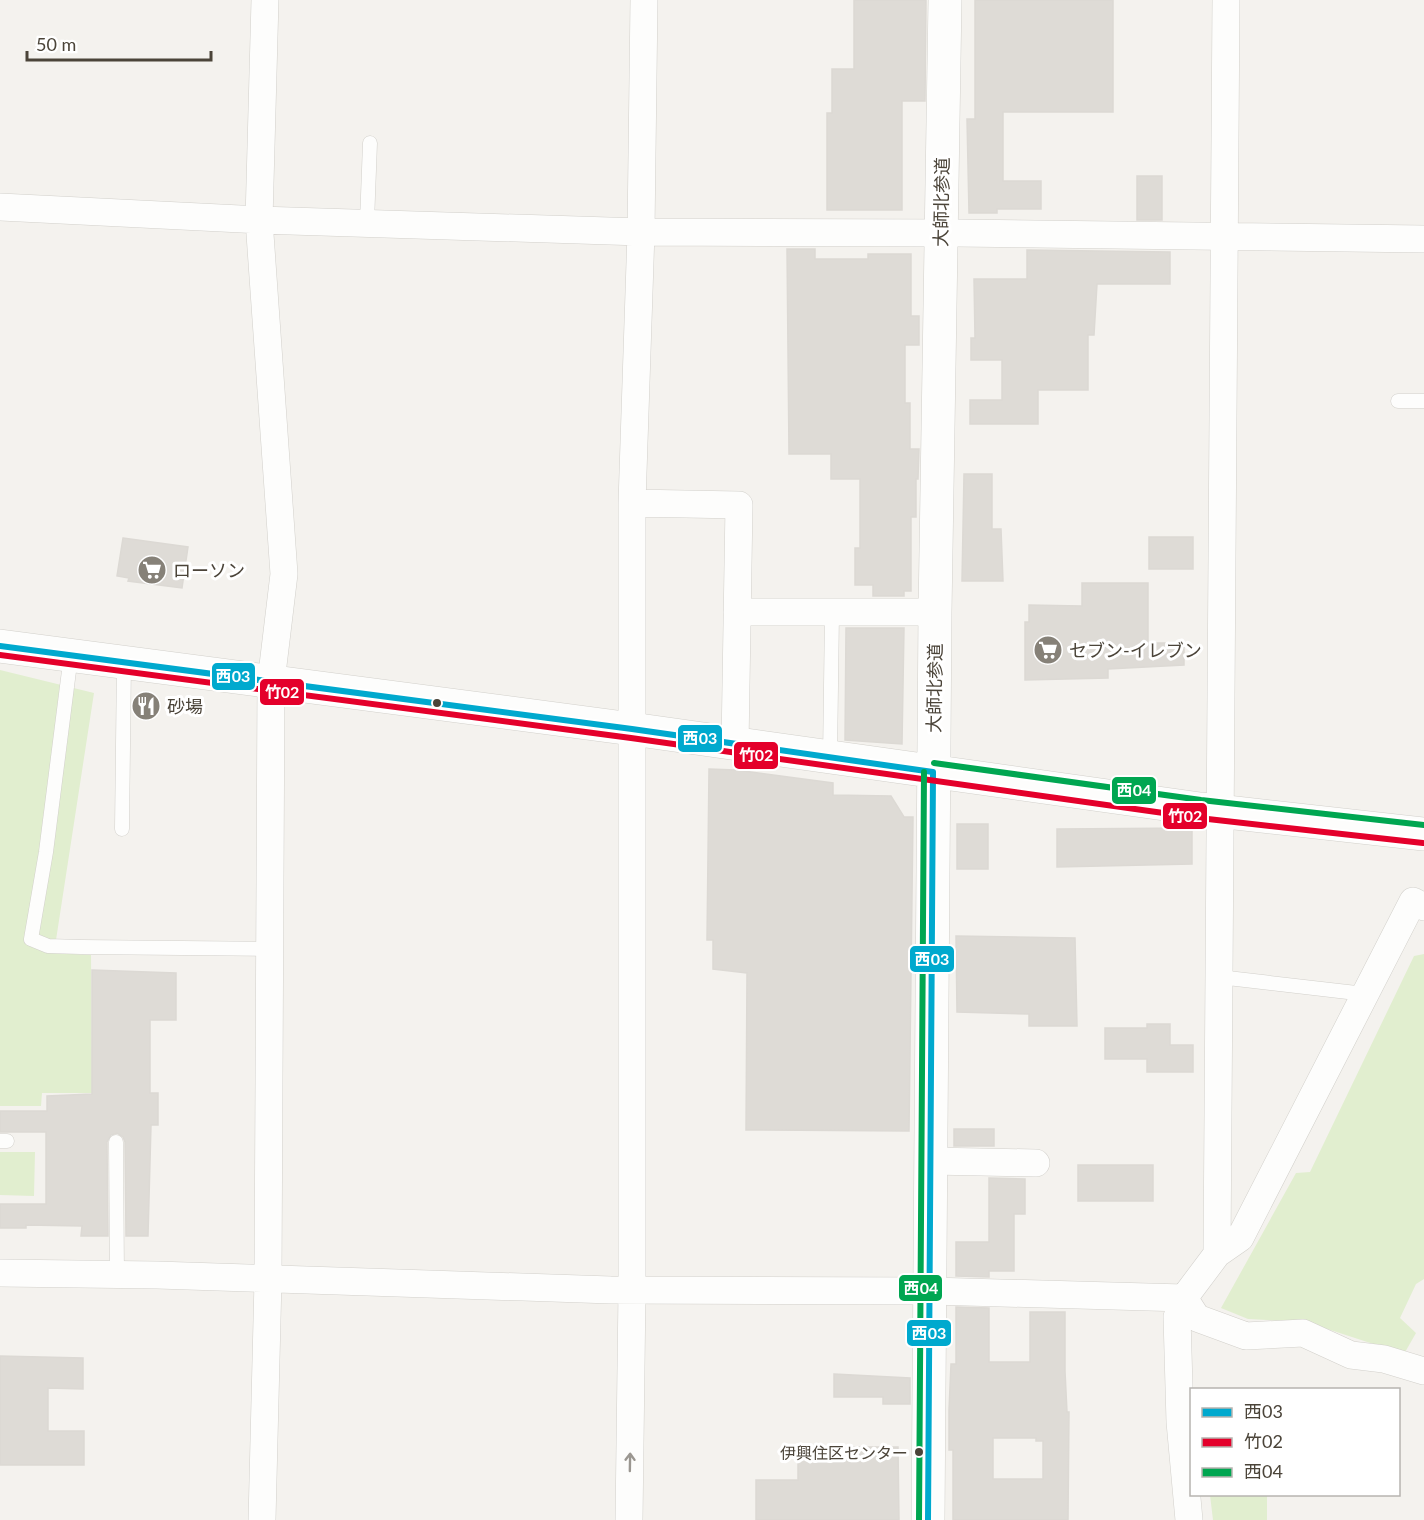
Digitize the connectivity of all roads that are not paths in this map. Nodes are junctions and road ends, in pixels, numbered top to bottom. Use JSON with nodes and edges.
{"nodes":[{"id":1,"x":265,"y":0,"type":"edge"},
{"id":2,"x":644,"y":0,"type":"edge"},
{"id":3,"x":945,"y":0,"type":"edge"},
{"id":4,"x":1226,"y":0,"type":"edge"},
{"id":5,"x":370,"y":144,"type":"dead end"},
{"id":6,"x":0,"y":207,"type":"edge"},
{"id":7,"x":259,"y":220,"type":"junction"},
{"id":8,"x":367,"y":222,"type":"junction"},
{"id":9,"x":641,"y":232,"type":"junction"},
{"id":10,"x":941,"y":233,"type":"junction"},
{"id":11,"x":1222,"y":236,"type":"junction"},
{"id":12,"x":1424,"y":239,"type":"edge"},
{"id":13,"x":1398,"y":400,"type":"dead end"},
{"id":14,"x":1424,"y":401,"type":"edge"},
{"id":15,"x":632,"y":503,"type":"junction"},
{"id":16,"x":737,"y":612,"type":"junction"},
{"id":17,"x":935,"y":612,"type":"junction"},
{"id":18,"x":832,"y":613,"type":"junction"},
{"id":19,"x":0,"y":646,"type":"edge"},
{"id":20,"x":71,"y":655,"type":"junction"},
{"id":21,"x":124,"y":662,"type":"junction"},
{"id":22,"x":271,"y":682,"type":"junction"},
{"id":23,"x":632,"y":729,"type":"junction"},
{"id":24,"x":735,"y":745,"type":"junction"},
{"id":25,"x":830,"y":758,"type":"junction"},
{"id":26,"x":933,"y":772,"type":"junction"},
{"id":27,"x":1220,"y":810,"type":"junction"},
{"id":28,"x":122,"y":829,"type":"dead end"},
{"id":29,"x":1424,"y":834,"type":"edge"},
{"id":30,"x":1424,"y":907,"type":"edge"},
{"id":31,"x":268,"y":949,"type":"junction"},
{"id":32,"x":1219,"y":977,"type":"junction"},
{"id":33,"x":1365,"y":994,"type":"junction"},
{"id":34,"x":116,"y":1143,"type":"dead end"},
{"id":35,"x":931,"y":1161,"type":"junction"},
{"id":36,"x":1036,"y":1163,"type":"dead end"},
{"id":37,"x":1217,"y":1254,"type":"junction"},
{"id":38,"x":0,"y":1273,"type":"edge"},
{"id":39,"x":117,"y":1275,"type":"junction"},
{"id":40,"x":268,"y":1280,"type":"junction"},
{"id":41,"x":632,"y":1291,"type":"junction"},
{"id":42,"x":931,"y":1291,"type":"junction"},
{"id":43,"x":1184,"y":1298,"type":"junction"},
{"id":44,"x":1424,"y":1371,"type":"edge"},
{"id":45,"x":262,"y":1520,"type":"edge"},
{"id":46,"x":629,"y":1520,"type":"edge"},
{"id":47,"x":928,"y":1520,"type":"edge"},
{"id":48,"x":1190,"y":1520,"type":"edge"}],
"edges":[{"from":1,"to":7,"type":"street"},
{"from":2,"to":9,"type":"street"},
{"from":3,"to":10,"type":"street","name":"大師北参道"},
{"from":4,"to":11,"type":"street"},
{"from":5,"to":8,"type":"lane"},
{"from":6,"to":7,"type":"street"},
{"from":7,"to":8,"type":"street"},
{"from":7,"to":22,"type":"street"},
{"from":8,"to":9,"type":"street"},
{"from":9,"to":10,"type":"street"},
{"from":9,"to":15,"type":"street"},
{"from":10,"to":11,"type":"street"},
{"from":10,"to":17,"type":"street","name":"大師北参道"},
{"from":11,"to":12,"type":"street"},
{"from":11,"to":27,"type":"street"},
{"from":13,"to":14,"type":"lane"},
{"from":15,"to":16,"type":"street"},
{"from":15,"to":23,"type":"street"},
{"from":16,"to":18,"type":"street"},
{"from":16,"to":24,"type":"street"},
{"from":17,"to":18,"type":"street"},
{"from":17,"to":26,"type":"street","name":"大師北参道"},
{"from":18,"to":25,"type":"lane"},
{"from":19,"to":20,"type":"street"},
{"from":20,"to":21,"type":"street"},
{"from":20,"to":31,"type":"lane"},
{"from":21,"to":22,"type":"street"},
{"from":21,"to":28,"type":"lane"},
{"from":22,"to":23,"type":"street"},
{"from":22,"to":31,"type":"street"},
{"from":23,"to":24,"type":"street"},
{"from":23,"to":41,"type":"street"},
{"from":24,"to":25,"type":"street"},
{"from":25,"to":26,"type":"street"},
{"from":26,"to":27,"type":"street"},
{"from":26,"to":35,"type":"street","name":"大師北参道"},
{"from":27,"to":29,"type":"street"},
{"from":27,"to":32,"type":"street"},
{"from":30,"to":33,"type":"street"},
{"from":31,"to":40,"type":"street"},
{"from":32,"to":33,"type":"lane"},
{"from":32,"to":37,"type":"street"},
{"from":33,"to":37,"type":"street"},
{"from":34,"to":39,"type":"lane"},
{"from":35,"to":36,"type":"street"},
{"from":35,"to":42,"type":"street","name":"大師北参道"},
{"from":37,"to":43,"type":"street"},
{"from":38,"to":39,"type":"street"},
{"from":39,"to":40,"type":"street"},
{"from":40,"to":41,"type":"street"},
{"from":40,"to":45,"type":"street"},
{"from":41,"to":42,"type":"street"},
{"from":46,"to":41,"type":"street","one_way":true},
{"from":42,"to":43,"type":"street"},
{"from":42,"to":47,"type":"street","name":"大師北参道"},
{"from":43,"to":44,"type":"street"},
{"from":43,"to":48,"type":"street"}]}
